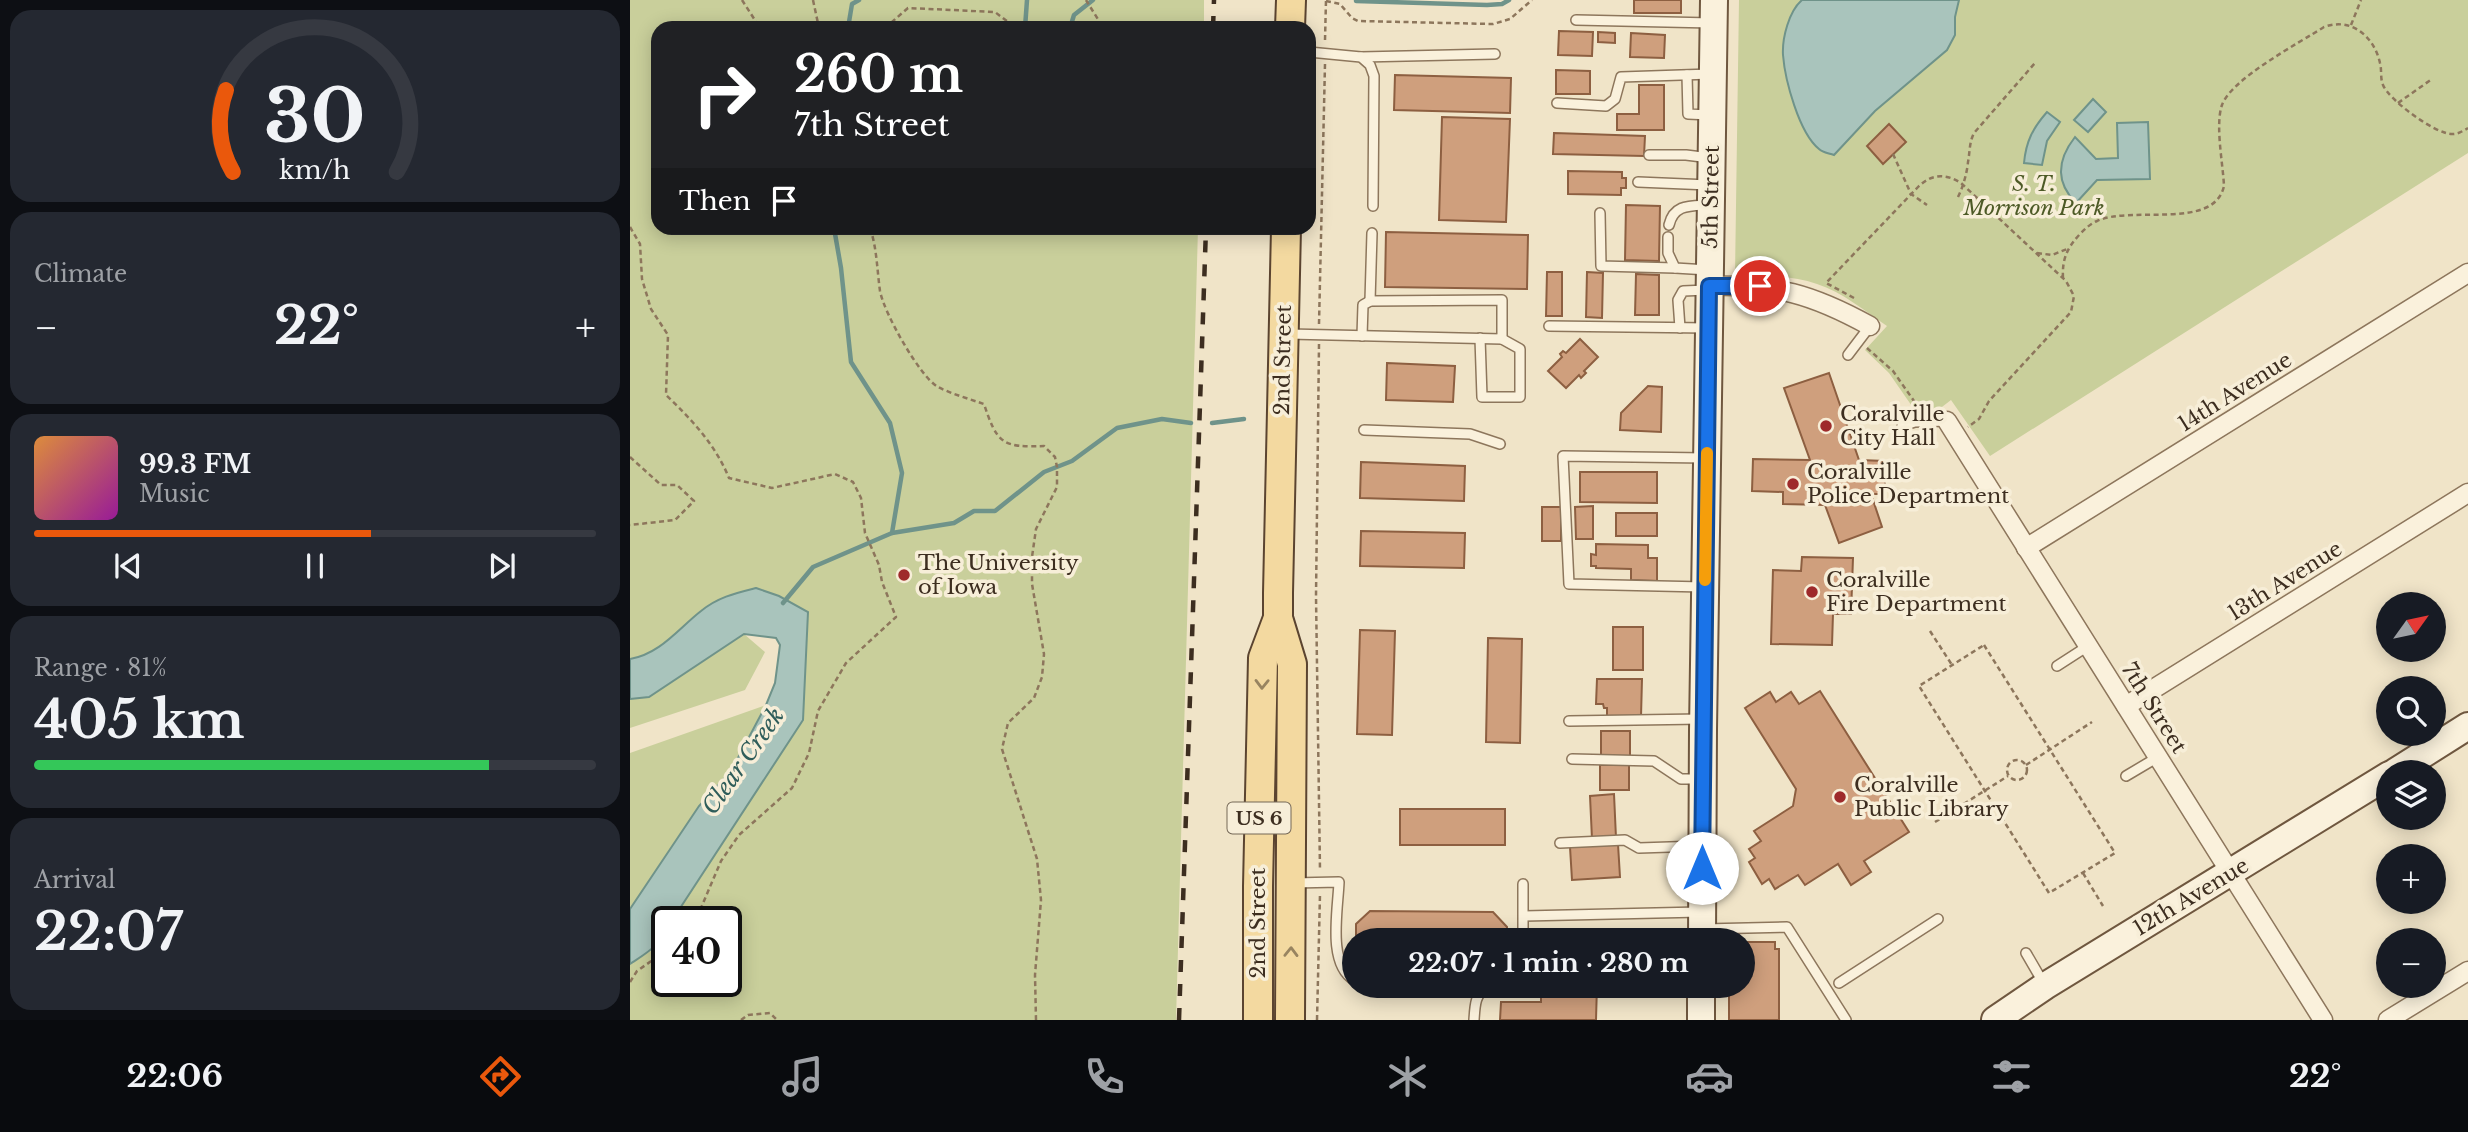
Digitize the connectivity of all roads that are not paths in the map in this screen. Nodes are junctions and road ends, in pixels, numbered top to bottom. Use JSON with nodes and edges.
{"nodes":[{"id":1,"x":1291,"y":0,"type":"edge"},
{"id":2,"x":1714,"y":11,"type":"edge"},
{"id":3,"x":1576,"y":20,"type":"dead end"},
{"id":4,"x":1290,"y":21,"type":"edge"},
{"id":5,"x":1316,"y":52,"type":"edge"},
{"id":6,"x":1495,"y":54,"type":"dead end"},
{"id":7,"x":1361,"y":57,"type":"junction"},
{"id":8,"x":1700,"y":75,"type":"junction"},
{"id":9,"x":1557,"y":103,"type":"dead end"},
{"id":10,"x":1649,"y":155,"type":"dead end"},
{"id":11,"x":1712,"y":158,"type":"junction"},
{"id":12,"x":1638,"y":182,"type":"dead end"},
{"id":13,"x":1710,"y":195,"type":"junction"},
{"id":14,"x":1373,"y":206,"type":"dead end"},
{"id":15,"x":1600,"y":213,"type":"dead end"},
{"id":16,"x":1669,"y":225,"type":"dead end"},
{"id":17,"x":1373,"y":233,"type":"dead end"},
{"id":18,"x":1286,"y":235,"type":"edge"},
{"id":19,"x":1668,"y":237,"type":"dead end"},
{"id":20,"x":1675,"y":268,"type":"junction"},
{"id":21,"x":2468,"y":273,"type":"edge"},
{"id":22,"x":1709,"y":282,"type":"junction"},
{"id":23,"x":1370,"y":300,"type":"junction"},
{"id":24,"x":1549,"y":326,"type":"dead end"},
{"id":25,"x":1870,"y":326,"type":"joint"},
{"id":26,"x":1680,"y":328,"type":"junction"},
{"id":27,"x":1709,"y":328,"type":"junction"},
{"id":28,"x":1283,"y":334,"type":"junction"},
{"id":29,"x":1362,"y":336,"type":"junction"},
{"id":30,"x":1480,"y":338,"type":"junction"},
{"id":31,"x":1502,"y":339,"type":"junction"},
{"id":32,"x":1848,"y":355,"type":"dead end"},
{"id":33,"x":1947,"y":421,"type":"joint"},
{"id":34,"x":1902,"y":426,"type":"dead end"},
{"id":35,"x":1364,"y":430,"type":"dead end"},
{"id":36,"x":1500,"y":444,"type":"dead end"},
{"id":37,"x":1707,"y":458,"type":"junction"},
{"id":38,"x":2468,"y":493,"type":"edge"},
{"id":39,"x":2026,"y":548,"type":"junction"},
{"id":40,"x":1705,"y":587,"type":"junction"},
{"id":41,"x":1278,"y":618,"type":"junction"},
{"id":42,"x":2088,"y":646,"type":"junction"},
{"id":43,"x":2057,"y":666,"type":"dead end"},
{"id":44,"x":2126,"y":706,"type":"junction"},
{"id":45,"x":1703,"y":719,"type":"junction"},
{"id":46,"x":1569,"y":721,"type":"dead end"},
{"id":47,"x":2468,"y":726,"type":"edge"},
{"id":48,"x":2158,"y":757,"type":"junction"},
{"id":49,"x":1572,"y":759,"type":"dead end"},
{"id":50,"x":2414,"y":760,"type":"edge"},
{"id":51,"x":2126,"y":776,"type":"dead end"},
{"id":52,"x":1703,"y":779,"type":"junction"},
{"id":53,"x":2376,"y":783,"type":"edge"},
{"id":54,"x":1560,"y":843,"type":"dead end"},
{"id":55,"x":1702,"y":846,"type":"junction"},
{"id":56,"x":2232,"y":873,"type":"junction"},
{"id":57,"x":1292,"y":883,"type":"junction"},
{"id":58,"x":1523,"y":884,"type":"dead end"},
{"id":59,"x":1524,"y":916,"type":"junction"},
{"id":60,"x":1938,"y":919,"type":"dead end"},
{"id":61,"x":1702,"y":927,"type":"edge"},
{"id":62,"x":1524,"y":928,"type":"edge"},
{"id":63,"x":2026,"y":953,"type":"dead end"},
{"id":64,"x":1342,"y":964,"type":"edge"},
{"id":65,"x":2468,"y":971,"type":"edge"},
{"id":66,"x":1839,"y":983,"type":"dead end"},
{"id":67,"x":2045,"y":986,"type":"junction"},
{"id":68,"x":1476,"y":998,"type":"edge"},
{"id":69,"x":1702,"y":998,"type":"edge"},
{"id":70,"x":1258,"y":1020,"type":"edge"},
{"id":71,"x":1290,"y":1020,"type":"edge"},
{"id":72,"x":1474,"y":1020,"type":"edge"},
{"id":73,"x":1701,"y":1020,"type":"edge"},
{"id":74,"x":1846,"y":1020,"type":"edge"},
{"id":75,"x":1995,"y":1020,"type":"edge"},
{"id":76,"x":2323,"y":1020,"type":"edge"},
{"id":77,"x":2388,"y":1020,"type":"edge"}],
"edges":[{"from":1,"to":4,"type":"main road"},
{"from":2,"to":3,"type":"lane"},
{"from":2,"to":8,"type":"street","name":"5th Street"},
{"from":5,"to":7,"type":"lane"},
{"from":6,"to":7,"type":"lane"},
{"from":7,"to":14,"type":"lane"},
{"from":8,"to":9,"type":"lane"},
{"from":8,"to":11,"type":"street","name":"5th Street"},
{"from":10,"to":11,"type":"lane"},
{"from":11,"to":13,"type":"street","name":"5th Street"},
{"from":12,"to":13,"type":"lane"},
{"from":13,"to":16,"type":"lane"},
{"from":13,"to":22,"type":"street","name":"5th Street"},
{"from":15,"to":20,"type":"lane"},
{"from":17,"to":23,"type":"lane"},
{"from":18,"to":28,"type":"main road","name":"2nd Street","number":"US 6"},
{"from":19,"to":20,"type":"lane"},
{"from":20,"to":22,"type":"lane"},
{"from":21,"to":39,"type":"street","name":"14th Avenue"},
{"from":22,"to":25,"type":"street"},
{"from":22,"to":26,"type":"lane"},
{"from":22,"to":27,"type":"street","name":"5th Street"},
{"from":23,"to":29,"type":"lane"},
{"from":23,"to":31,"type":"lane"},
{"from":24,"to":26,"type":"lane"},
{"from":25,"to":32,"type":"lane"},
{"from":26,"to":27,"type":"lane"},
{"from":27,"to":37,"type":"street","name":"5th Street"},
{"from":28,"to":29,"type":"lane"},
{"from":28,"to":41,"type":"main road","name":"2nd Street","number":"US 6"},
{"from":29,"to":30,"type":"lane"},
{"from":30,"to":31,"type":"lane"},
{"from":30,"to":31,"type":"lane"},
{"from":33,"to":34,"type":"lane"},
{"from":33,"to":39,"type":"street","name":"7th Street"},
{"from":35,"to":36,"type":"lane"},
{"from":37,"to":40,"type":"street","name":"5th Street"},
{"from":37,"to":40,"type":"lane"},
{"from":38,"to":44,"type":"street","name":"13th Avenue"},
{"from":39,"to":42,"type":"street","name":"7th Street"},
{"from":40,"to":45,"type":"street","name":"5th Street"},
{"from":41,"to":57,"type":"main road","name":"2nd Street","number":"US 6"},
{"from":41,"to":70,"type":"main road","name":"2nd Street","number":"US 6","one_way":true},
{"from":42,"to":43,"type":"lane"},
{"from":42,"to":44,"type":"street","name":"7th Street"},
{"from":44,"to":48,"type":"street","name":"7th Street"},
{"from":45,"to":46,"type":"lane"},
{"from":45,"to":52,"type":"street","name":"5th Street"},
{"from":47,"to":50,"type":"street"},
{"from":48,"to":51,"type":"lane"},
{"from":48,"to":56,"type":"street","name":"7th Street"},
{"from":49,"to":52,"type":"lane"},
{"from":52,"to":55,"type":"street","name":"5th Street"},
{"from":53,"to":56,"type":"street","name":"12th Avenue"},
{"from":54,"to":55,"type":"lane"},
{"from":55,"to":61,"type":"street","name":"5th Street"},
{"from":56,"to":67,"type":"street","name":"12th Avenue"},
{"from":56,"to":76,"type":"street","name":"7th Street"},
{"from":57,"to":64,"type":"lane"},
{"from":71,"to":57,"type":"main road","name":"2nd Street","number":"US 6","one_way":true},
{"from":58,"to":59,"type":"lane"},
{"from":59,"to":61,"type":"lane"},
{"from":59,"to":62,"type":"lane"},
{"from":60,"to":66,"type":"lane"},
{"from":61,"to":74,"type":"lane"},
{"from":63,"to":67,"type":"lane"},
{"from":65,"to":77,"type":"street"},
{"from":67,"to":75,"type":"street","name":"12th Avenue"},
{"from":68,"to":72,"type":"lane"},
{"from":69,"to":73,"type":"street"}]}
